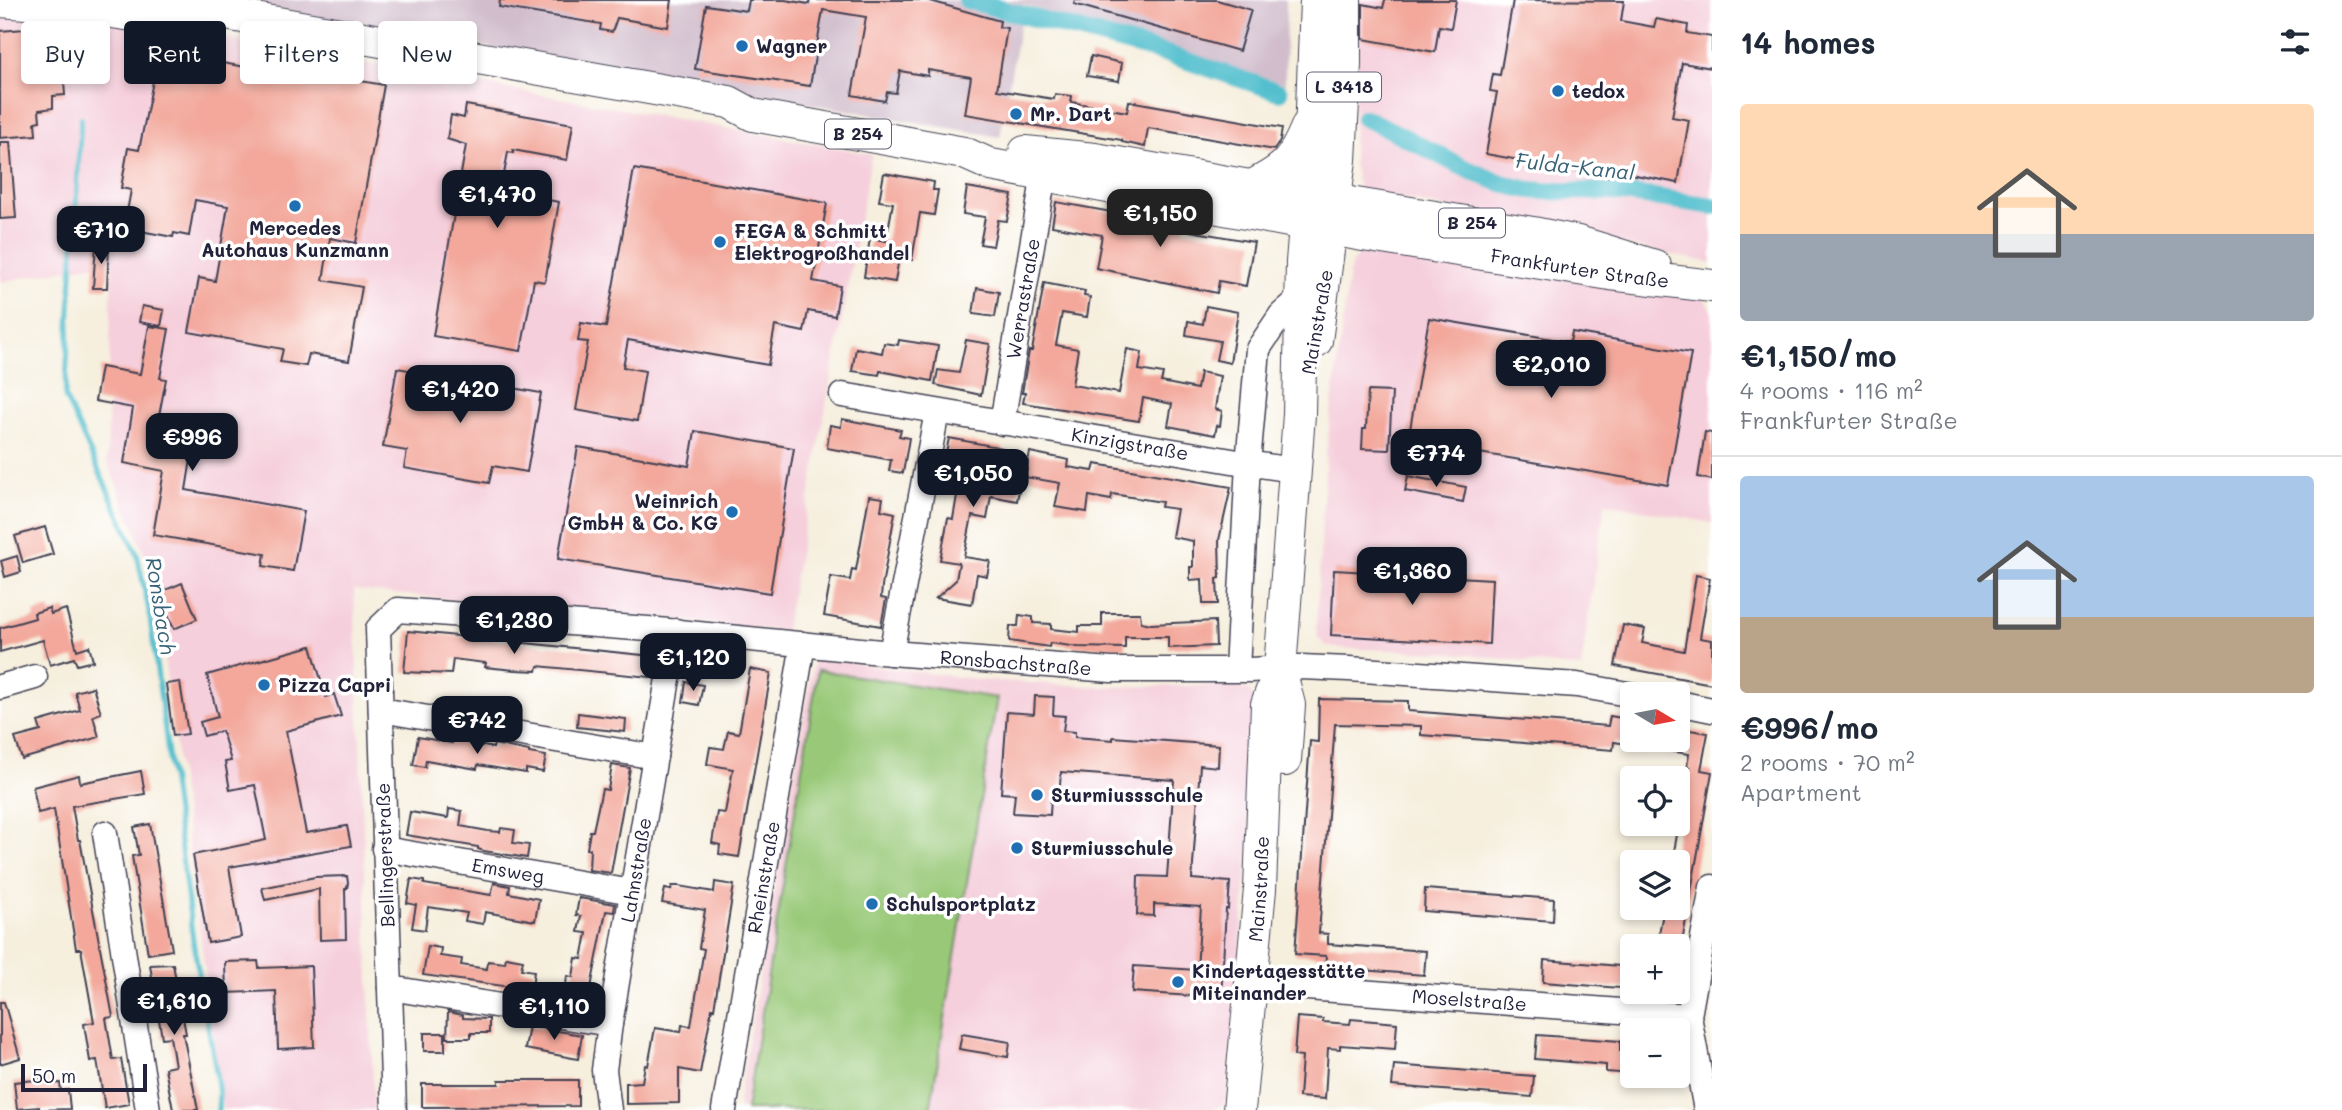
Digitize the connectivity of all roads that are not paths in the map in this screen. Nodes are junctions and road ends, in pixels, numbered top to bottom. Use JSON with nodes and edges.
{"nodes":[{"id":1,"x":146,"y":0,"type":"edge"},
{"id":2,"x":1317,"y":0,"type":"edge"},
{"id":3,"x":1345,"y":0,"type":"edge"},
{"id":4,"x":0,"y":1,"type":"edge"},
{"id":5,"x":753,"y":114,"type":"junction"},
{"id":6,"x":1313,"y":114,"type":"junction"},
{"id":7,"x":964,"y":153,"type":"junction"},
{"id":8,"x":1044,"y":174,"type":"junction"},
{"id":9,"x":1252,"y":186,"type":"junction"},
{"id":10,"x":1320,"y":213,"type":"junction"},
{"id":11,"x":1707,"y":285,"type":"edge"},
{"id":12,"x":1300,"y":298,"type":"junction"},
{"id":13,"x":842,"y":395,"type":"dead end"},
{"id":14,"x":937,"y":412,"type":"junction"},
{"id":15,"x":1298,"y":414,"type":"junction"},
{"id":16,"x":1002,"y":423,"type":"junction"},
{"id":17,"x":1248,"y":464,"type":"junction"},
{"id":18,"x":1295,"y":470,"type":"junction"},
{"id":19,"x":398,"y":610,"type":"joint"},
{"id":20,"x":676,"y":631,"type":"junction"},
{"id":21,"x":803,"y":643,"type":"junction"},
{"id":22,"x":891,"y":653,"type":"junction"},
{"id":23,"x":1237,"y":669,"type":"junction"},
{"id":24,"x":1280,"y":669,"type":"junction"},
{"id":25,"x":35,"y":677,"type":"dead end"},
{"id":26,"x":0,"y":687,"type":"edge"},
{"id":27,"x":1620,"y":693,"type":"edge"},
{"id":28,"x":1690,"y":706,"type":"edge"},
{"id":29,"x":1712,"y":709,"type":"edge"},
{"id":30,"x":380,"y":710,"type":"junction"},
{"id":31,"x":655,"y":757,"type":"junction"},
{"id":32,"x":105,"y":833,"type":"dead end"},
{"id":33,"x":384,"y":849,"type":"junction"},
{"id":34,"x":1712,"y":887,"type":"edge"},
{"id":35,"x":632,"y":892,"type":"junction"},
{"id":36,"x":1259,"y":985,"type":"junction"},
{"id":37,"x":390,"y":988,"type":"junction"},
{"id":38,"x":1689,"y":1016,"type":"junction"},
{"id":39,"x":610,"y":1024,"type":"junction"},
{"id":40,"x":148,"y":1110,"type":"edge"},
{"id":41,"x":394,"y":1110,"type":"edge"},
{"id":42,"x":609,"y":1110,"type":"edge"},
{"id":43,"x":724,"y":1110,"type":"edge"},
{"id":44,"x":1239,"y":1110,"type":"edge"},
{"id":45,"x":1260,"y":1110,"type":"edge"},
{"id":46,"x":1706,"y":1110,"type":"edge"}],
"edges":[{"from":1,"to":5,"type":"main road","name":"Frankfurter Straße","number":"B 254"},
{"from":2,"to":6,"type":"main road","number":"L 3418"},
{"from":3,"to":10,"type":"main road","number":"L 3418"},
{"from":4,"to":5,"type":"main road","name":"Frankfurter Straße","number":"B 254"},
{"from":5,"to":7,"type":"main road","name":"Frankfurter Straße","number":"B 254"},
{"from":6,"to":9,"type":"main road"},
{"from":6,"to":10,"type":"main road","number":"L 3418"},
{"from":7,"to":8,"type":"main road","name":"Frankfurter Straße","number":"B 254"},
{"from":7,"to":9,"type":"main road","name":"Frankfurter Straße","number":"B 254"},
{"from":8,"to":10,"type":"main road","name":"Frankfurter Straße","number":"B 254"},
{"from":8,"to":16,"type":"street","name":"Werrastraße"},
{"from":9,"to":10,"type":"main road","name":"Frankfurter Straße","number":"B 254"},
{"from":10,"to":11,"type":"main road","name":"Frankfurter Straße","number":"B 254"},
{"from":10,"to":12,"type":"main road","name":"Mainstraße"},
{"from":10,"to":15,"type":"main road","name":"Mainstraße"},
{"from":12,"to":15,"type":"main road","name":"Mainstraße"},
{"from":12,"to":17,"type":"street","name":"Mainstraße"},
{"from":13,"to":14,"type":"street","name":"Kinzigstraße"},
{"from":14,"to":16,"type":"street","name":"Kinzigstraße"},
{"from":14,"to":22,"type":"street"},
{"from":15,"to":18,"type":"main road","name":"Mainstraße"},
{"from":16,"to":17,"type":"street","name":"Kinzigstraße"},
{"from":17,"to":18,"type":"street","name":"Kinzigstraße"},
{"from":17,"to":23,"type":"street","name":"Mainstraße"},
{"from":18,"to":24,"type":"main road","name":"Mainstraße"},
{"from":19,"to":20,"type":"street","name":"Ronsbachstraße"},
{"from":19,"to":30,"type":"street","name":"Bellingerstraße"},
{"from":20,"to":21,"type":"street","name":"Ronsbachstraße"},
{"from":20,"to":31,"type":"street","name":"Lahnstraße"},
{"from":21,"to":22,"type":"street","name":"Ronsbachstraße"},
{"from":21,"to":43,"type":"street","name":"Rheinstraße"},
{"from":22,"to":23,"type":"street","name":"Ronsbachstraße"},
{"from":23,"to":24,"type":"street","name":"Ronsbachstraße"},
{"from":24,"to":27,"type":"street","name":"Ronsbachstraße"},
{"from":24,"to":36,"type":"main road","name":"Mainstraße"},
{"from":25,"to":26,"type":"street"},
{"from":28,"to":29,"type":"street"},
{"from":30,"to":31,"type":"street"},
{"from":30,"to":33,"type":"street","name":"Bellingerstraße"},
{"from":31,"to":35,"type":"street","name":"Lahnstraße"},
{"from":32,"to":40,"type":"street"},
{"from":33,"to":35,"type":"street","name":"Emsweg"},
{"from":33,"to":37,"type":"street","name":"Bellingerstraße"},
{"from":34,"to":38,"type":"street"},
{"from":35,"to":39,"type":"street","name":"Lahnstraße"},
{"from":36,"to":38,"type":"street","name":"Moselstraße"},
{"from":36,"to":44,"type":"main road","name":"Mainstraße"},
{"from":36,"to":45,"type":"main road","name":"Mainstraße"},
{"from":37,"to":39,"type":"street"},
{"from":37,"to":41,"type":"street","name":"Bellingerstraße"},
{"from":38,"to":46,"type":"street"},
{"from":39,"to":42,"type":"street","name":"Lahnstraße"}]}
